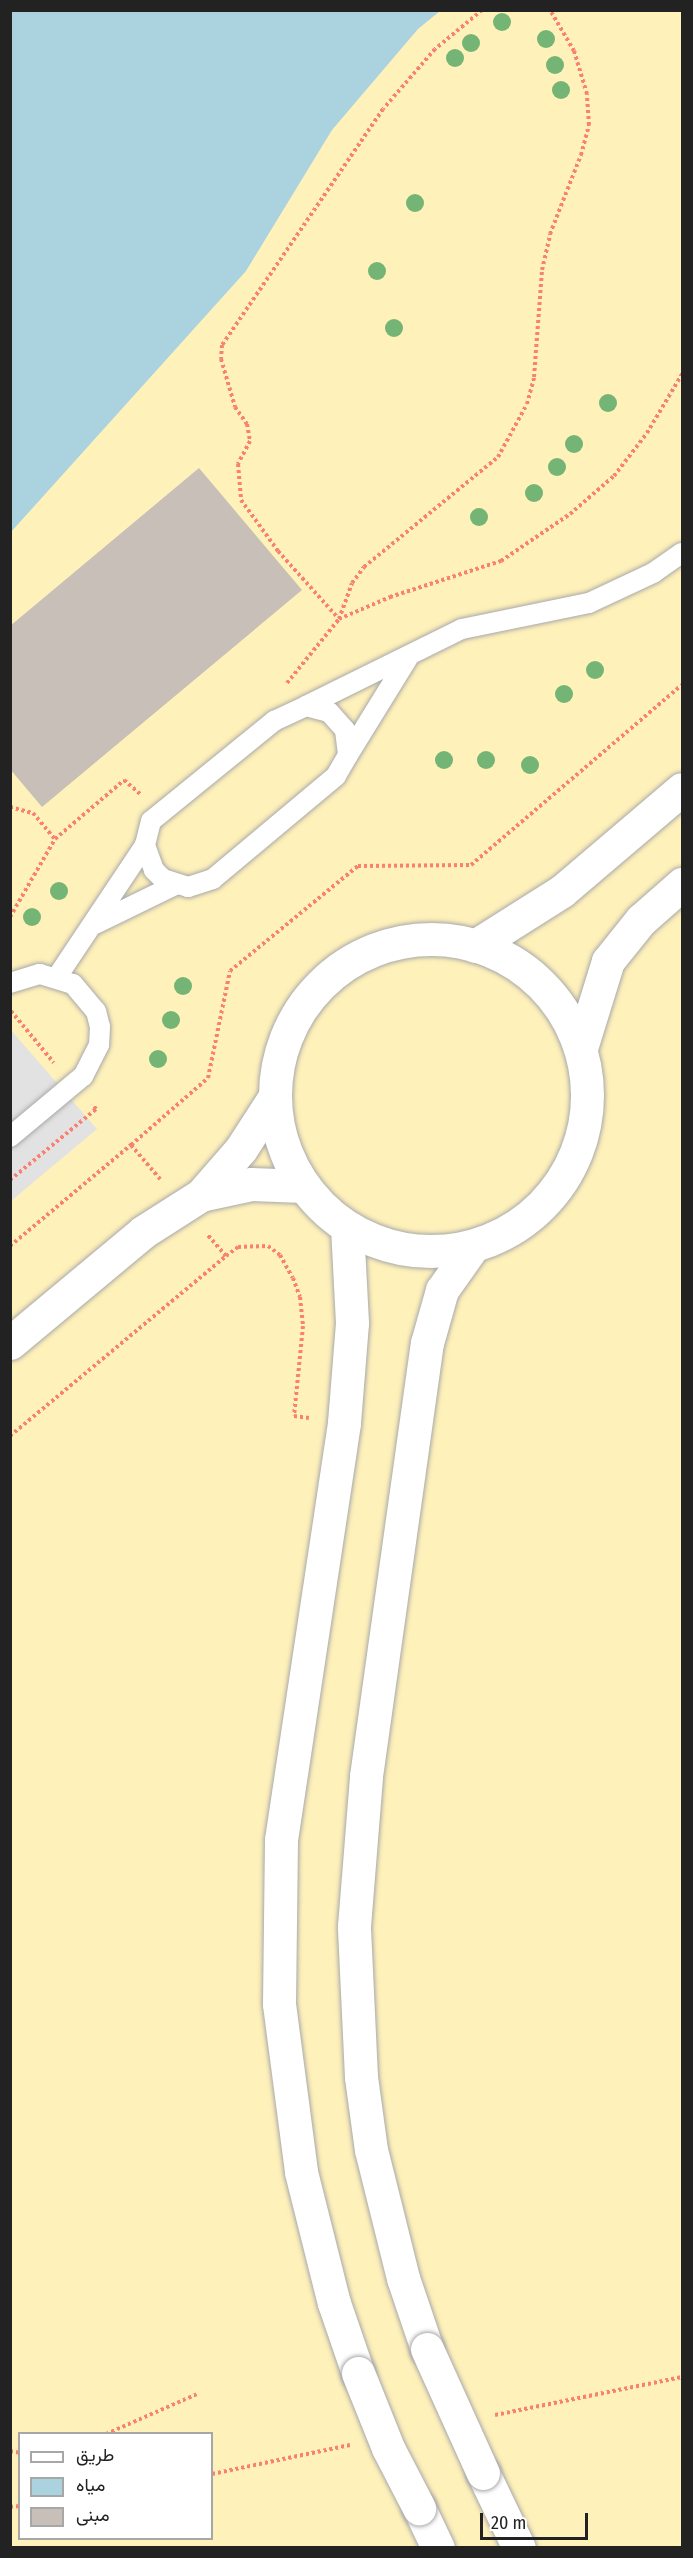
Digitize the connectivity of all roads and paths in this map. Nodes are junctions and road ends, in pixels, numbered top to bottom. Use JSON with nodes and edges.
{"nodes":[{"id":1,"x":482,"y":10,"type":"edge"},
{"id":2,"x":550,"y":10,"type":"edge"},
{"id":3,"x":682,"y":374,"type":"edge"},
{"id":4,"x":682,"y":553,"type":"edge"},
{"id":5,"x":339,"y":619,"type":"junction"},
{"id":6,"x":410,"y":656,"type":"junction"},
{"id":7,"x":682,"y":685,"type":"edge"},
{"id":8,"x":306,"y":706,"type":"junction"},
{"id":9,"x":274,"y":721,"type":"junction"},
{"id":10,"x":348,"y":755,"type":"junction"},
{"id":11,"x":682,"y":789,"type":"edge"},
{"id":12,"x":10,"y":807,"type":"edge"},
{"id":13,"x":160,"y":810,"type":"junction"},
{"id":14,"x":55,"y":839,"type":"junction"},
{"id":15,"x":145,"y":845,"type":"junction"},
{"id":16,"x":682,"y":884,"type":"edge"},
{"id":17,"x":175,"y":885,"type":"junction"},
{"id":18,"x":10,"y":917,"type":"edge"},
{"id":19,"x":95,"y":924,"type":"junction"},
{"id":20,"x":475,"y":946,"type":"junction"},
{"id":21,"x":57,"y":976,"type":"junction"},
{"id":22,"x":10,"y":983,"type":"edge"},
{"id":23,"x":581,"y":1048,"type":"junction"},
{"id":24,"x":274,"y":1098,"type":"junction"},
{"id":25,"x":10,"y":1137,"type":"edge"},
{"id":26,"x":131,"y":1145,"type":"junction"},
{"id":27,"x":303,"y":1186,"type":"junction"},
{"id":28,"x":192,"y":1200,"type":"junction"},
{"id":29,"x":346,"y":1227,"type":"junction"},
{"id":30,"x":10,"y":1246,"type":"edge"},
{"id":31,"x":473,"y":1246,"type":"junction"},
{"id":32,"x":226,"y":1256,"type":"junction"},
{"id":33,"x":10,"y":1343,"type":"edge"},
{"id":34,"x":344,"y":1423,"type":"junction"},
{"id":35,"x":10,"y":1436,"type":"edge"},
{"id":36,"x":196,"y":2394,"type":"dead end"},
{"id":37,"x":108,"y":2432,"type":"edge"},
{"id":38,"x":438,"y":2547,"type":"edge"},
{"id":39,"x":519,"y":2547,"type":"edge"}],
"edges":[{"from":1,"to":5,"type":"path"},
{"from":2,"to":5,"type":"path"},
{"from":3,"to":5,"type":"path"},
{"from":4,"to":6,"type":"lane"},
{"from":5,"to":9,"type":"path"},
{"from":6,"to":8,"type":"lane"},
{"from":6,"to":10,"type":"lane"},
{"from":7,"to":26,"type":"path"},
{"from":8,"to":9,"type":"lane"},
{"from":8,"to":10,"type":"lane"},
{"from":9,"to":13,"type":"lane"},
{"from":10,"to":17,"type":"lane"},
{"from":11,"to":20,"type":"street"},
{"from":12,"to":14,"type":"path"},
{"from":13,"to":14,"type":"path"},
{"from":13,"to":15,"type":"lane"},
{"from":14,"to":18,"type":"path"},
{"from":15,"to":17,"type":"lane"},
{"from":15,"to":19,"type":"lane"},
{"from":16,"to":23,"type":"street"},
{"from":17,"to":19,"type":"lane"},
{"from":19,"to":21,"type":"lane"},
{"from":20,"to":23,"type":"street"},
{"from":20,"to":24,"type":"street"},
{"from":21,"to":22,"type":"lane"},
{"from":21,"to":25,"type":"lane"},
{"from":23,"to":31,"type":"street"},
{"from":24,"to":27,"type":"street"},
{"from":24,"to":28,"type":"street"},
{"from":26,"to":28,"type":"path"},
{"from":26,"to":30,"type":"path"},
{"from":27,"to":28,"type":"street"},
{"from":27,"to":29,"type":"street"},
{"from":28,"to":32,"type":"path"},
{"from":28,"to":33,"type":"street"},
{"from":29,"to":31,"type":"street"},
{"from":29,"to":34,"type":"street"},
{"from":31,"to":39,"type":"street","bridge":true},
{"from":32,"to":34,"type":"path"},
{"from":32,"to":35,"type":"path"},
{"from":34,"to":38,"type":"street","bridge":true},
{"from":36,"to":37,"type":"path"}]}
